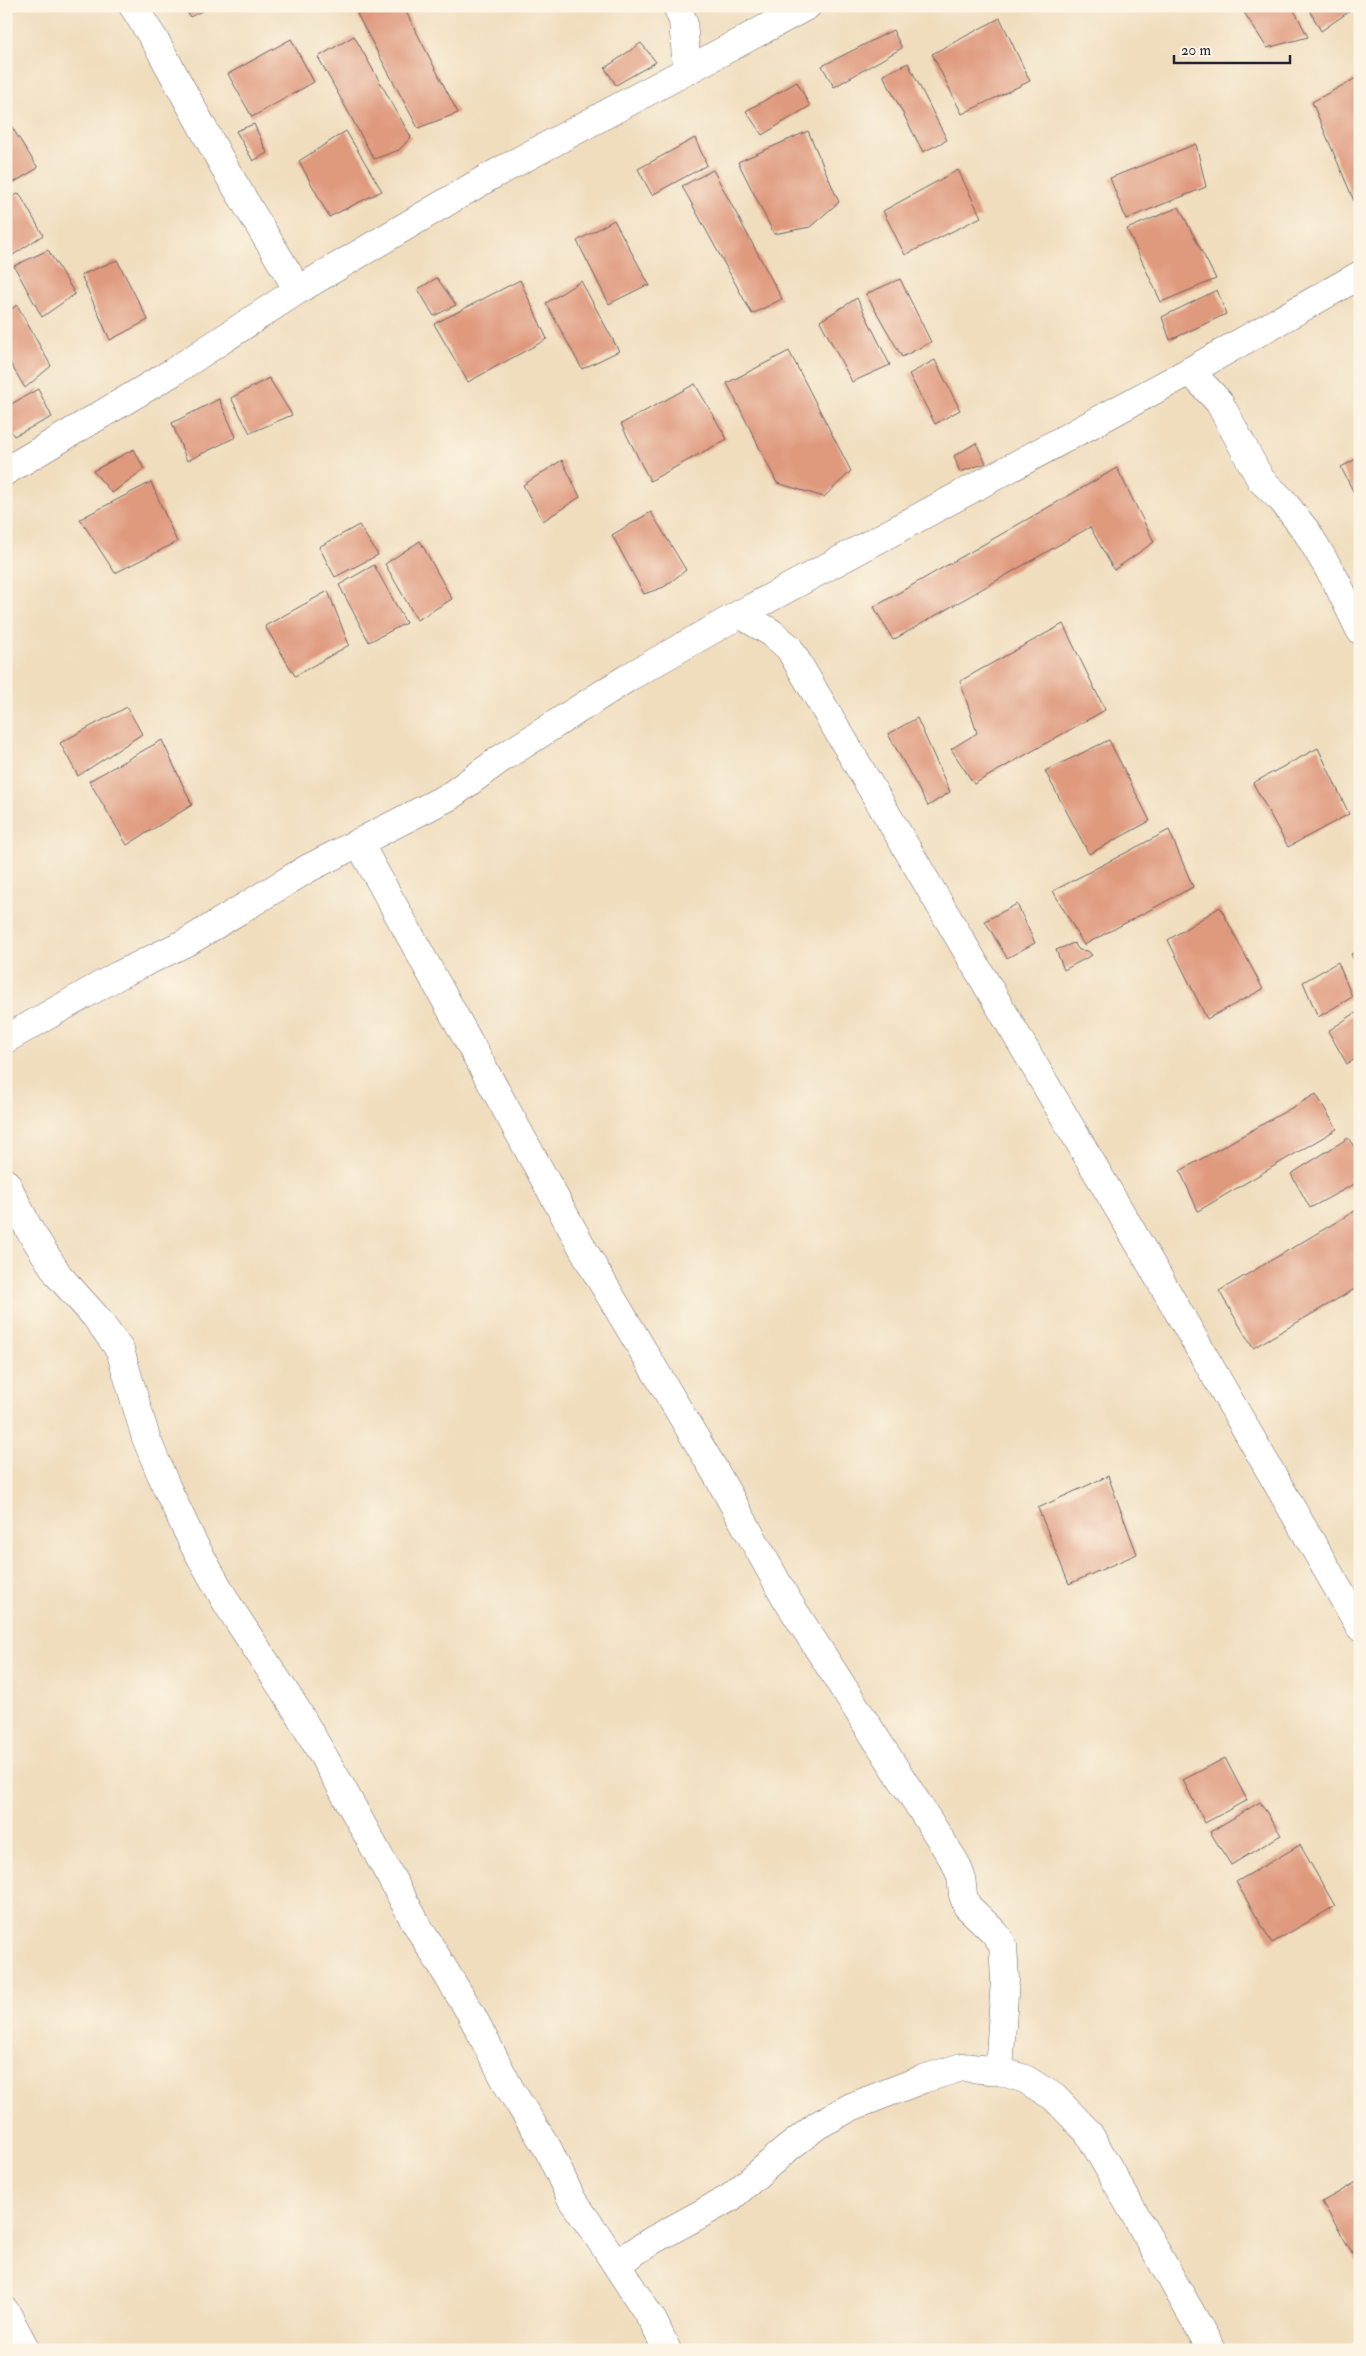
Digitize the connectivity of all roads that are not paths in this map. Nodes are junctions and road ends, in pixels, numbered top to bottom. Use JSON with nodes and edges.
{"nodes":[{"id":1,"x":133,"y":6,"type":"edge"},
{"id":2,"x":677,"y":6,"type":"edge"},
{"id":3,"x":807,"y":6,"type":"edge"},
{"id":4,"x":687,"y":70,"type":"junction"},
{"id":5,"x":1360,"y":275,"type":"edge"},
{"id":6,"x":298,"y":290,"type":"junction"},
{"id":7,"x":1190,"y":371,"type":"junction"},
{"id":8,"x":6,"y":471,"type":"edge"},
{"id":9,"x":740,"y":614,"type":"junction"},
{"id":10,"x":1360,"y":630,"type":"edge"},
{"id":11,"x":358,"y":844,"type":"junction"},
{"id":12,"x":6,"y":1039,"type":"edge"},
{"id":13,"x":6,"y":1183,"type":"edge"},
{"id":14,"x":1360,"y":1627,"type":"edge"},
{"id":15,"x":999,"y":2071,"type":"junction"},
{"id":16,"x":616,"y":2264,"type":"junction"},
{"id":17,"x":6,"y":2312,"type":"edge"},
{"id":18,"x":26,"y":2350,"type":"edge"},
{"id":19,"x":667,"y":2350,"type":"edge"},
{"id":20,"x":1212,"y":2350,"type":"edge"}],
"edges":[{"from":1,"to":6,"type":"street"},
{"from":2,"to":4,"type":"street"},
{"from":3,"to":4,"type":"street"},
{"from":4,"to":6,"type":"street"},
{"from":5,"to":7,"type":"street"},
{"from":6,"to":8,"type":"street"},
{"from":7,"to":9,"type":"street"},
{"from":7,"to":10,"type":"street"},
{"from":9,"to":11,"type":"street"},
{"from":9,"to":14,"type":"street"},
{"from":11,"to":12,"type":"street"},
{"from":11,"to":15,"type":"street"},
{"from":13,"to":16,"type":"street"},
{"from":15,"to":16,"type":"street"},
{"from":15,"to":20,"type":"street"},
{"from":16,"to":19,"type":"street"},
{"from":17,"to":18,"type":"street"}]}
